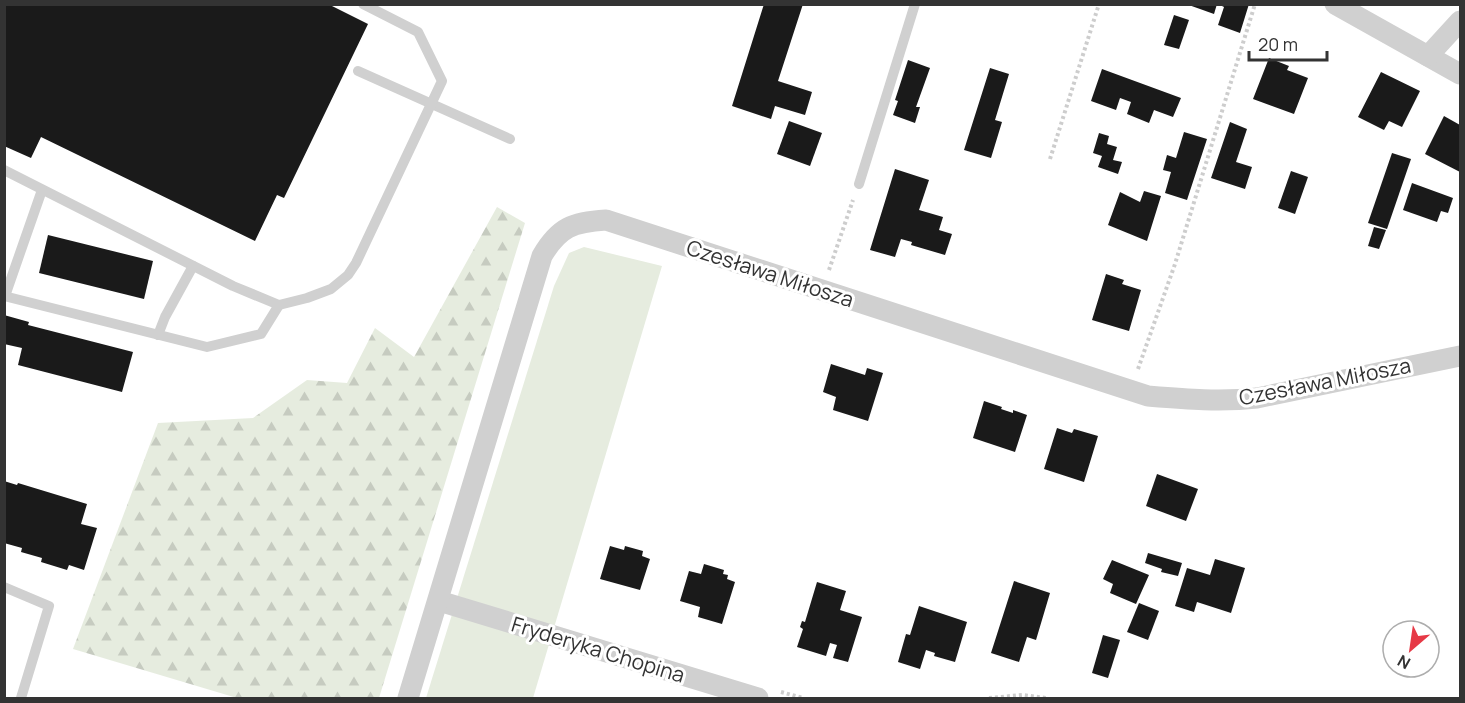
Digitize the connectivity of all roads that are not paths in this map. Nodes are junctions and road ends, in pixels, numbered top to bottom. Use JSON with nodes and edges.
{"nodes":[{"id":1,"x":363,"y":4,"type":"edge"},
{"id":2,"x":915,"y":4,"type":"edge"},
{"id":3,"x":1335,"y":4,"type":"edge"},
{"id":4,"x":1461,"y":21,"type":"edge"},
{"id":5,"x":1428,"y":56,"type":"junction"},
{"id":6,"x":358,"y":71,"type":"dead end"},
{"id":7,"x":1461,"y":74,"type":"edge"},
{"id":8,"x":431,"y":104,"type":"junction"},
{"id":9,"x":510,"y":139,"type":"dead end"},
{"id":10,"x":4,"y":170,"type":"edge"},
{"id":11,"x":859,"y":184,"type":"road end"},
{"id":12,"x":42,"y":190,"type":"junction"},
{"id":13,"x":193,"y":266,"type":"junction"},
{"id":14,"x":5,"y":296,"type":"edge"},
{"id":15,"x":279,"y":305,"type":"junction"},
{"id":16,"x":158,"y":335,"type":"junction"},
{"id":17,"x":1461,"y":356,"type":"edge"},
{"id":18,"x":4,"y":588,"type":"edge"},
{"id":19,"x":439,"y":601,"type":"junction"},
{"id":20,"x":21,"y":699,"type":"edge"},
{"id":21,"x":408,"y":699,"type":"edge"},
{"id":22,"x":758,"y":699,"type":"edge"}],
"edges":[{"from":1,"to":8,"type":"lane"},
{"from":2,"to":11,"type":"lane"},
{"from":3,"to":5,"type":"street"},
{"from":4,"to":5,"type":"street"},
{"from":5,"to":7,"type":"street"},
{"from":6,"to":8,"type":"lane"},
{"from":8,"to":9,"type":"lane"},
{"from":8,"to":15,"type":"lane"},
{"from":10,"to":12,"type":"lane"},
{"from":12,"to":13,"type":"lane"},
{"from":12,"to":14,"type":"lane"},
{"from":13,"to":15,"type":"lane"},
{"from":13,"to":16,"type":"lane"},
{"from":14,"to":16,"type":"lane"},
{"from":15,"to":16,"type":"lane"},
{"from":17,"to":19,"type":"street","name":"Czesława Miłosza"},
{"from":18,"to":20,"type":"lane"},
{"from":19,"to":21,"type":"street","name":"Czesława Miłosza"},
{"from":19,"to":22,"type":"street","name":"Fryderyka Chopina"}]}
